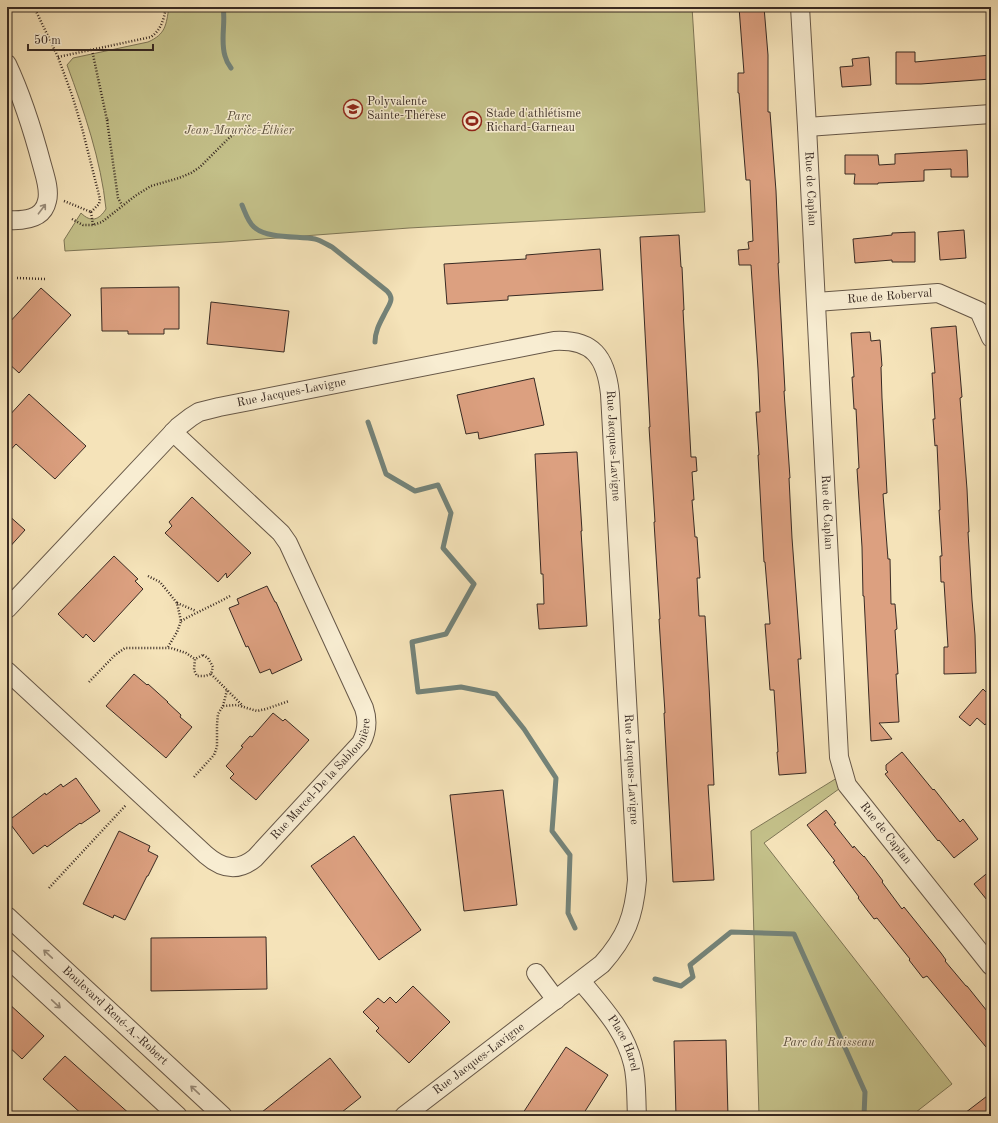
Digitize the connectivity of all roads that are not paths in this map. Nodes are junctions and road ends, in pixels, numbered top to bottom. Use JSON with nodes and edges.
{"nodes":[{"id":1,"x":800,"y":7,"type":"edge"},
{"id":2,"x":7,"y":64,"type":"edge"},
{"id":3,"x":991,"y":114,"type":"edge"},
{"id":4,"x":807,"y":127,"type":"junction"},
{"id":5,"x":7,"y":220,"type":"edge"},
{"id":6,"x":816,"y":302,"type":"junction"},
{"id":7,"x":991,"y":338,"type":"edge"},
{"id":8,"x":173,"y":432,"type":"junction"},
{"id":9,"x":7,"y":609,"type":"edge"},
{"id":10,"x":7,"y":671,"type":"edge"},
{"id":11,"x":7,"y":916,"type":"edge"},
{"id":12,"x":988,"y":956,"type":"edge"},
{"id":13,"x":7,"y":958,"type":"edge"},
{"id":14,"x":536,"y":974,"type":"dead end"},
{"id":15,"x":581,"y":981,"type":"junction"},
{"id":16,"x":556,"y":1000,"type":"junction"},
{"id":17,"x":178,"y":1116,"type":"edge"},
{"id":18,"x":223,"y":1116,"type":"edge"},
{"id":19,"x":404,"y":1116,"type":"edge"},
{"id":20,"x":637,"y":1116,"type":"edge"}],
"edges":[{"from":1,"to":4,"type":"street","name":"Rue de Caplan"},
{"from":5,"to":2,"type":"street","one_way":true},
{"from":3,"to":4,"type":"street"},
{"from":4,"to":6,"type":"street","name":"Rue de Caplan"},
{"from":6,"to":7,"type":"street","name":"Rue de Roberval"},
{"from":6,"to":12,"type":"street","name":"Rue de Caplan"},
{"from":8,"to":9,"type":"street","name":"Rue Jacques-Lavigne"},
{"from":8,"to":10,"type":"street","name":"Rue Marcel-De la Sablonnière"},
{"from":8,"to":15,"type":"street","name":"Rue Jacques-Lavigne"},
{"from":18,"to":11,"type":"street","name":"Boulevard René-A.-Robert","one_way":true},
{"from":13,"to":17,"type":"street","one_way":true},
{"from":14,"to":16,"type":"street"},
{"from":15,"to":16,"type":"street","name":"Rue Jacques-Lavigne"},
{"from":15,"to":20,"type":"street","name":"Place Harel"},
{"from":16,"to":19,"type":"street","name":"Rue Jacques-Lavigne"}]}
